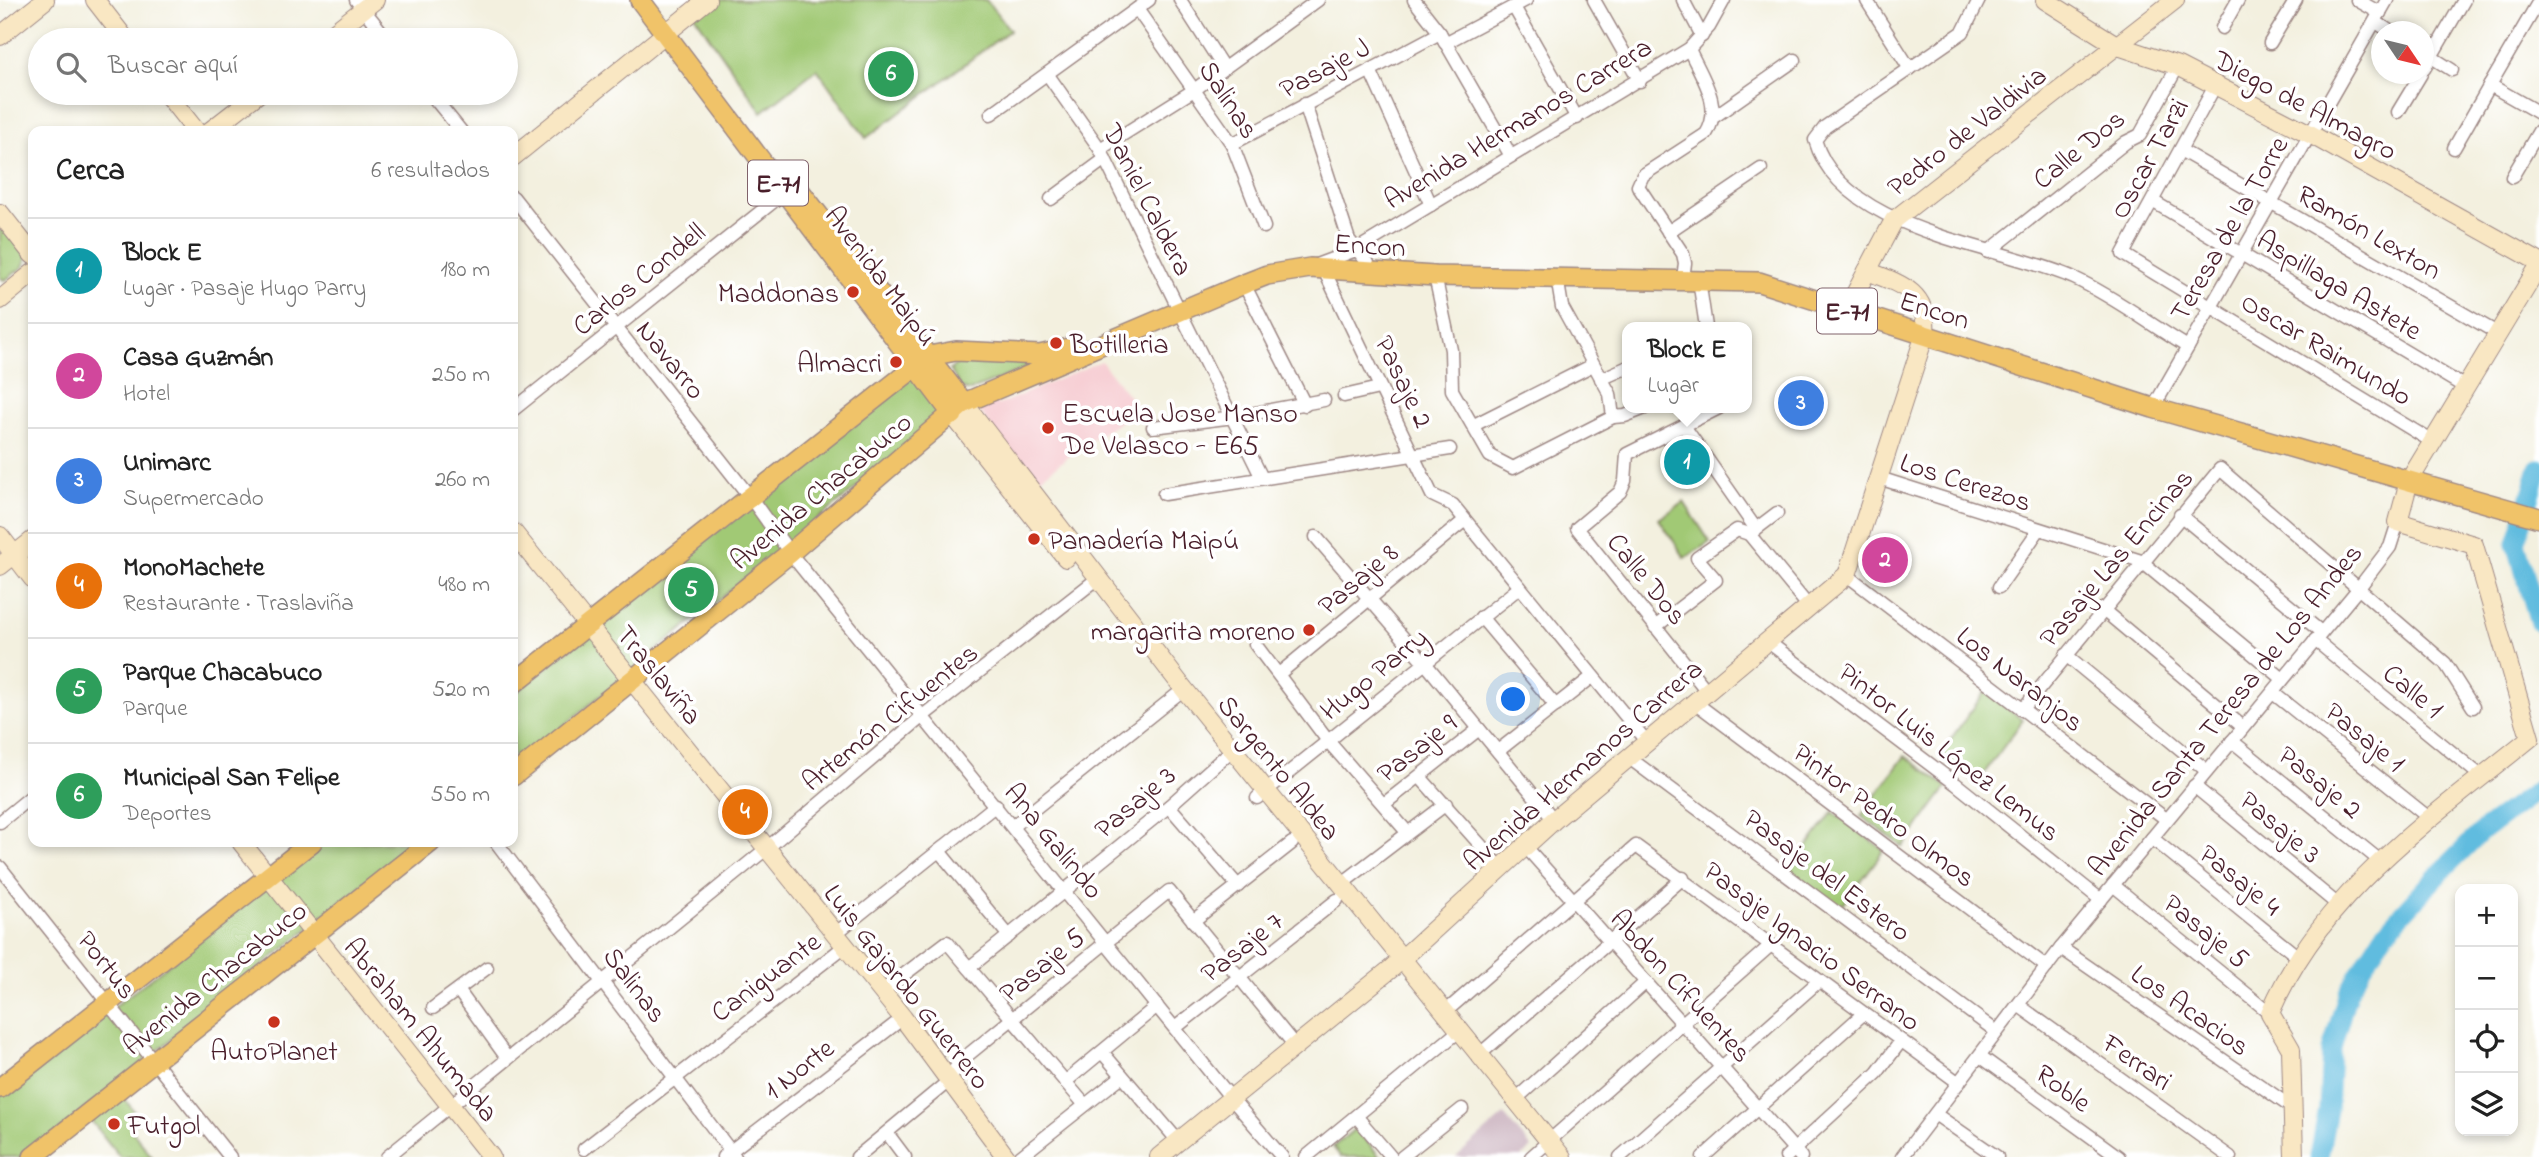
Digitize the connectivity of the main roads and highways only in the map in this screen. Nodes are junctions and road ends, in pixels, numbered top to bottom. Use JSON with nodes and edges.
{"nodes":[{"id":1,"x":640,"y":0,"type":"edge"},
{"id":2,"x":656,"y":0,"type":"edge"},
{"id":3,"x":670,"y":29,"type":"junction"},
{"id":4,"x":1179,"y":313,"type":"junction"},
{"id":5,"x":923,"y":361,"type":"junction"},
{"id":6,"x":959,"y":409,"type":"junction"},
{"id":7,"x":2539,"y":518,"type":"edge"},
{"id":8,"x":518,"y":680,"type":"edge"},
{"id":9,"x":518,"y":772,"type":"edge"},
{"id":10,"x":306,"y":847,"type":"edge"},
{"id":11,"x":424,"y":847,"type":"edge"},
{"id":12,"x":0,"y":1088,"type":"edge"},
{"id":13,"x":33,"y":1157,"type":"edge"}],
"edges":[{"from":1,"to":3,"type":"main road","name":"Avenida Maipú","number":"E-71"},
{"from":2,"to":3,"type":"main road","name":"Avenida Maipú","number":"E-71"},
{"from":3,"to":5,"type":"main road","name":"Avenida Maipú","number":"E-71"},
{"from":4,"to":5,"type":"main road","name":"Encon","number":"E-71"},
{"from":4,"to":6,"type":"main road","name":"Encon","number":"E-71"},
{"from":4,"to":7,"type":"main road","name":"Encon","number":"E-71"},
{"from":5,"to":6,"type":"main road","name":"Avenida Maipú","number":"E-71"},
{"from":5,"to":8,"type":"main road","name":"Avenida Chacabuco"},
{"from":6,"to":9,"type":"main road","name":"Avenida Chacabuco"},
{"from":10,"to":12,"type":"main road","name":"Avenida Chacabuco"},
{"from":11,"to":13,"type":"main road","name":"Avenida Chacabuco"}]}
